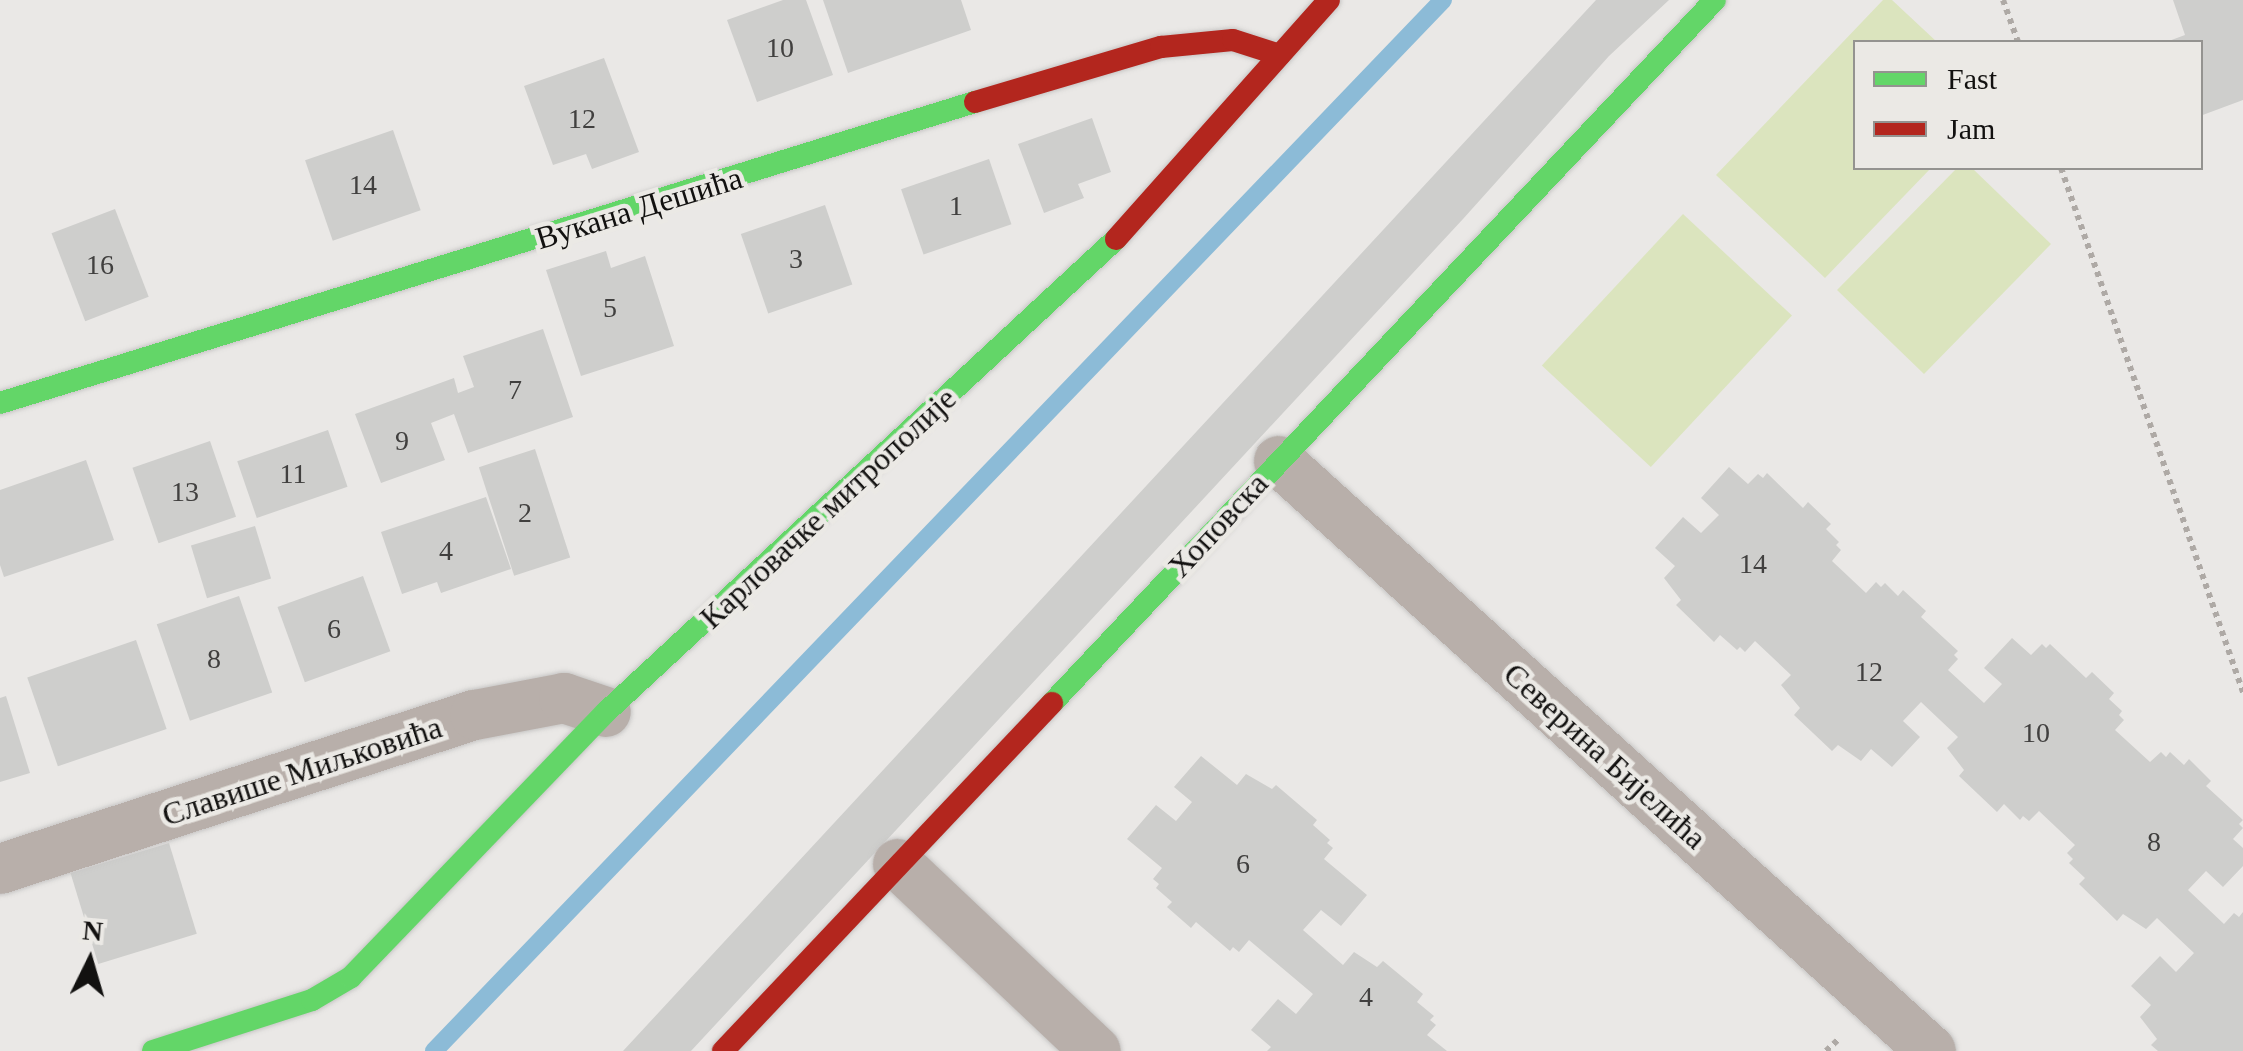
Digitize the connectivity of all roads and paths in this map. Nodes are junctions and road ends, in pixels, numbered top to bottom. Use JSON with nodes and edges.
{"nodes":[{"id":1,"x":1329,"y":0,"type":"edge"},
{"id":2,"x":1715,"y":0,"type":"edge"},
{"id":3,"x":2003,"y":0,"type":"edge"},
{"id":4,"x":2017,"y":40,"type":"edge"},
{"id":5,"x":1280,"y":55,"type":"junction"},
{"id":6,"x":2062,"y":170,"type":"edge"},
{"id":7,"x":0,"y":402,"type":"edge"},
{"id":8,"x":1279,"y":461,"type":"junction"},
{"id":9,"x":2243,"y":692,"type":"edge"},
{"id":10,"x":606,"y":712,"type":"junction"},
{"id":11,"x":898,"y":864,"type":"junction"},
{"id":12,"x":0,"y":868,"type":"edge"},
{"id":13,"x":153,"y":1051,"type":"edge"},
{"id":14,"x":723,"y":1051,"type":"edge"},
{"id":15,"x":1096,"y":1051,"type":"edge"},
{"id":16,"x":1931,"y":1051,"type":"edge"}],
"edges":[{"from":1,"to":5,"type":"street","name":"Карловачке митрополије"},
{"from":2,"to":8,"type":"street","name":"Хоповска"},
{"from":3,"to":4,"type":"path"},
{"from":5,"to":7,"type":"street","name":"Вукана Дешића"},
{"from":5,"to":10,"type":"street","name":"Карловачке митрополије"},
{"from":6,"to":9,"type":"path"},
{"from":8,"to":11,"type":"street","name":"Хоповска"},
{"from":8,"to":16,"type":"street","name":"Северина Бијелића"},
{"from":10,"to":12,"type":"street","name":"Славише Миљковића"},
{"from":10,"to":13,"type":"street","name":"Карловачке митрополије"},
{"from":11,"to":14,"type":"street","name":"Хоповска"},
{"from":11,"to":15,"type":"street"}]}
